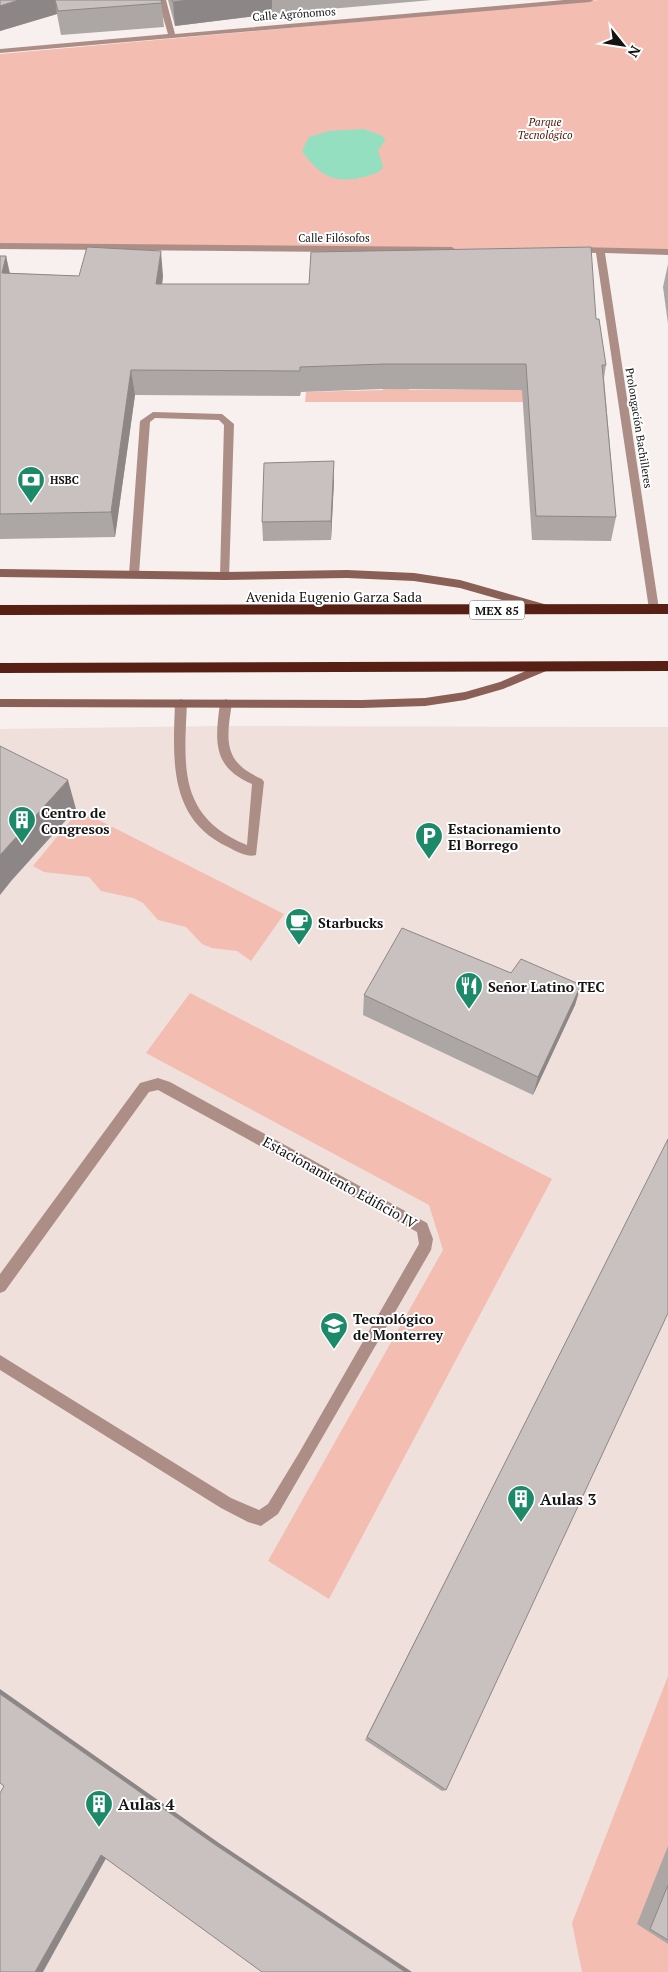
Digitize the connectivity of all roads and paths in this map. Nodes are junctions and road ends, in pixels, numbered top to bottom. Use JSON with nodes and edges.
{"nodes":[{"id":1,"x":162,"y":0,"type":"edge"},
{"id":2,"x":465,"y":0,"type":"edge"},
{"id":3,"x":590,"y":0,"type":"edge"},
{"id":4,"x":470,"y":11,"type":"junction"},
{"id":5,"x":172,"y":35,"type":"junction"},
{"id":6,"x":0,"y":51,"type":"edge"},
{"id":7,"x":0,"y":246,"type":"edge"},
{"id":8,"x":457,"y":250,"type":"edge"},
{"id":9,"x":566,"y":250,"type":"edge"},
{"id":10,"x":600,"y":251,"type":"junction"},
{"id":11,"x":668,"y":252,"type":"edge"},
{"id":12,"x":0,"y":573,"type":"edge"},
{"id":13,"x":134,"y":574,"type":"junction"},
{"id":14,"x":225,"y":576,"type":"junction"},
{"id":15,"x":547,"y":609,"type":"junction"},
{"id":16,"x":654,"y":609,"type":"junction"},
{"id":17,"x":668,"y":609,"type":"edge"},
{"id":18,"x":0,"y":610,"type":"edge"},
{"id":19,"x":547,"y":666,"type":"junction"},
{"id":20,"x":668,"y":666,"type":"edge"},
{"id":21,"x":0,"y":668,"type":"edge"},
{"id":22,"x":0,"y":702,"type":"edge"},
{"id":23,"x":181,"y":703,"type":"junction"},
{"id":24,"x":226,"y":703,"type":"junction"},
{"id":25,"x":0,"y":1286,"type":"edge"},
{"id":26,"x":0,"y":1362,"type":"edge"}],
"edges":[{"from":1,"to":5,"type":"street"},
{"from":2,"to":4,"type":"street"},
{"from":3,"to":4,"type":"street","name":"Calle Agrónomos"},
{"from":4,"to":5,"type":"street","name":"Calle Agrónomos"},
{"from":5,"to":6,"type":"street","name":"Calle Agrónomos"},
{"from":7,"to":8,"type":"street","name":"Calle Filósofos"},
{"from":9,"to":10,"type":"street"},
{"from":10,"to":11,"type":"street"},
{"from":10,"to":16,"type":"street","name":"Prolongación Bachilleres"},
{"from":12,"to":13,"type":"street"},
{"from":13,"to":14,"type":"street"},
{"from":13,"to":14,"type":"street"},
{"from":14,"to":15,"type":"street"},
{"from":15,"to":16,"type":"highway","name":"Avenida Eugenio Garza Sada","number":"MEX 85"},
{"from":15,"to":18,"type":"highway","name":"Avenida Eugenio Garza Sada","number":"MEX 85"},
{"from":16,"to":17,"type":"highway","name":"Avenida Eugenio Garza Sada","number":"MEX 85"},
{"from":19,"to":20,"type":"highway"},
{"from":19,"to":21,"type":"highway"},
{"from":19,"to":24,"type":"street"},
{"from":22,"to":23,"type":"street"},
{"from":23,"to":24,"type":"street"},
{"from":23,"to":24,"type":"street"},
{"from":25,"to":26,"type":"street","name":"Estacionamiento Edificio IV"}]}
